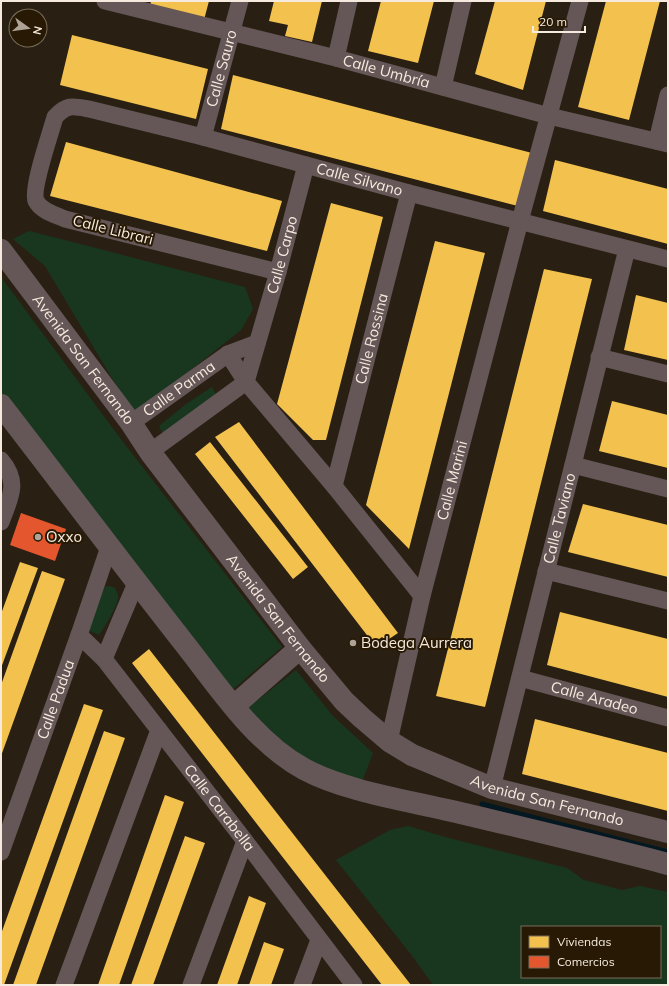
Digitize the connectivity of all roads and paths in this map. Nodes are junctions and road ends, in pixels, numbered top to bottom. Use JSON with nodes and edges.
{"nodes":[{"id":1,"x":105,"y":1,"type":"edge"},
{"id":2,"x":240,"y":1,"type":"edge"},
{"id":3,"x":349,"y":1,"type":"edge"},
{"id":4,"x":463,"y":1,"type":"edge"},
{"id":5,"x":580,"y":1,"type":"edge"},
{"id":6,"x":123,"y":3,"type":"edge"},
{"id":7,"x":232,"y":32,"type":"junction"},
{"id":8,"x":336,"y":58,"type":"junction"},
{"id":9,"x":442,"y":87,"type":"junction"},
{"id":10,"x":668,"y":95,"type":"edge"},
{"id":11,"x":55,"y":116,"type":"joint"},
{"id":12,"x":549,"y":116,"type":"junction"},
{"id":13,"x":204,"y":136,"type":"junction"},
{"id":14,"x":662,"y":142,"type":"edge"},
{"id":15,"x":306,"y":165,"type":"junction"},
{"id":16,"x":409,"y":193,"type":"junction"},
{"id":17,"x":520,"y":221,"type":"junction"},
{"id":18,"x":627,"y":249,"type":"junction"},
{"id":19,"x":1,"y":250,"type":"edge"},
{"id":20,"x":668,"y":259,"type":"edge"},
{"id":21,"x":278,"y":272,"type":"junction"},
{"id":22,"x":257,"y":343,"type":"junction"},
{"id":23,"x":228,"y":354,"type":"junction"},
{"id":24,"x":599,"y":357,"type":"junction"},
{"id":25,"x":668,"y":374,"type":"edge"},
{"id":26,"x":246,"y":382,"type":"junction"},
{"id":27,"x":1,"y":405,"type":"edge"},
{"id":28,"x":131,"y":423,"type":"junction"},
{"id":29,"x":150,"y":452,"type":"junction"},
{"id":30,"x":1,"y":460,"type":"edge"},
{"id":31,"x":573,"y":465,"type":"junction"},
{"id":32,"x":334,"y":486,"type":"junction"},
{"id":33,"x":668,"y":489,"type":"edge"},
{"id":34,"x":1,"y":522,"type":"edge"},
{"id":35,"x":109,"y":547,"type":"junction"},
{"id":36,"x":546,"y":571,"type":"junction"},
{"id":37,"x":136,"y":583,"type":"junction"},
{"id":38,"x":422,"y":596,"type":"junction"},
{"id":39,"x":668,"y":601,"type":"edge"},
{"id":40,"x":79,"y":635,"type":"junction"},
{"id":41,"x":300,"y":648,"type":"junction"},
{"id":42,"x":104,"y":659,"type":"junction"},
{"id":43,"x":520,"y":678,"type":"junction"},
{"id":44,"x":234,"y":706,"type":"junction"},
{"id":45,"x":668,"y":718,"type":"edge"},
{"id":46,"x":158,"y":730,"type":"junction"},
{"id":47,"x":389,"y":741,"type":"junction"},
{"id":48,"x":492,"y":788,"type":"junction"},
{"id":49,"x":668,"y":832,"type":"edge"},
{"id":50,"x":245,"y":842,"type":"junction"},
{"id":51,"x":1,"y":852,"type":"edge"},
{"id":52,"x":668,"y":864,"type":"edge"},
{"id":53,"x":319,"y":940,"type":"junction"},
{"id":54,"x":64,"y":985,"type":"edge"},
{"id":55,"x":191,"y":985,"type":"edge"},
{"id":56,"x":302,"y":985,"type":"edge"},
{"id":57,"x":354,"y":985,"type":"edge"}],
"edges":[{"from":1,"to":6,"type":"street","name":"Calle Umbría"},
{"from":2,"to":7,"type":"street","name":"Calle Sauro"},
{"from":3,"to":8,"type":"street"},
{"from":4,"to":9,"type":"street"},
{"from":5,"to":12,"type":"street","name":"Calle Marini"},
{"from":6,"to":7,"type":"street","name":"Calle Umbría"},
{"from":7,"to":8,"type":"street","name":"Calle Umbría"},
{"from":7,"to":13,"type":"street","name":"Calle Sauro"},
{"from":8,"to":9,"type":"street","name":"Calle Umbría"},
{"from":9,"to":12,"type":"street","name":"Calle Umbría"},
{"from":10,"to":14,"type":"street"},
{"from":11,"to":13,"type":"street","name":"Calle Silvano"},
{"from":11,"to":21,"type":"street","name":"Calle Librari"},
{"from":12,"to":14,"type":"street","name":"Calle Umbría"},
{"from":12,"to":17,"type":"street","name":"Calle Marini"},
{"from":13,"to":15,"type":"street","name":"Calle Silvano"},
{"from":15,"to":16,"type":"street","name":"Calle Silvano"},
{"from":15,"to":21,"type":"street","name":"Calle Carpo"},
{"from":16,"to":17,"type":"street","name":"Calle Silvano"},
{"from":16,"to":32,"type":"street","name":"Calle Rossina"},
{"from":17,"to":18,"type":"street","name":"Calle Silvano"},
{"from":17,"to":38,"type":"street","name":"Calle Marini"},
{"from":18,"to":20,"type":"street","name":"Calle Silvano"},
{"from":18,"to":24,"type":"street","name":"Calle Taviano"},
{"from":19,"to":28,"type":"street","name":"Avenida San Fernando"},
{"from":21,"to":22,"type":"street","name":"Calle Carpo"},
{"from":22,"to":23,"type":"street"},
{"from":22,"to":26,"type":"street","name":"Calle Carpo"},
{"from":23,"to":26,"type":"street"},
{"from":23,"to":28,"type":"street","name":"Calle Parma"},
{"from":24,"to":25,"type":"street"},
{"from":24,"to":31,"type":"street","name":"Calle Taviano"},
{"from":26,"to":29,"type":"street"},
{"from":26,"to":32,"type":"street"},
{"from":27,"to":35,"type":"street","name":"Avenida San Fernando"},
{"from":28,"to":29,"type":"street","name":"Avenida San Fernando"},
{"from":29,"to":41,"type":"street","name":"Avenida San Fernando"},
{"from":30,"to":34,"type":"street"},
{"from":31,"to":33,"type":"street"},
{"from":31,"to":36,"type":"street","name":"Calle Taviano"},
{"from":32,"to":38,"type":"street"},
{"from":35,"to":37,"type":"street","name":"Avenida San Fernando"},
{"from":35,"to":40,"type":"street","name":"Calle Padua"},
{"from":36,"to":39,"type":"street"},
{"from":36,"to":43,"type":"street","name":"Calle Taviano"},
{"from":37,"to":42,"type":"street"},
{"from":37,"to":44,"type":"street","name":"Avenida San Fernando"},
{"from":38,"to":47,"type":"street","name":"Calle Marini"},
{"from":40,"to":42,"type":"street","name":"Calle Carabella"},
{"from":40,"to":51,"type":"street","name":"Calle Padua"},
{"from":41,"to":44,"type":"street"},
{"from":41,"to":47,"type":"street","name":"Avenida San Fernando"},
{"from":42,"to":46,"type":"street","name":"Calle Carabella"},
{"from":43,"to":45,"type":"street","name":"Calle Aradeo"},
{"from":43,"to":48,"type":"street","name":"Calle Taviano"},
{"from":44,"to":52,"type":"street","name":"Avenida San Fernando"},
{"from":46,"to":50,"type":"street","name":"Calle Carabella"},
{"from":46,"to":54,"type":"street"},
{"from":47,"to":48,"type":"street","name":"Avenida San Fernando"},
{"from":48,"to":49,"type":"street","name":"Avenida San Fernando"},
{"from":50,"to":53,"type":"street","name":"Calle Carabella"},
{"from":50,"to":55,"type":"street"},
{"from":53,"to":56,"type":"street"},
{"from":53,"to":57,"type":"street","name":"Calle Carabella"}]}
